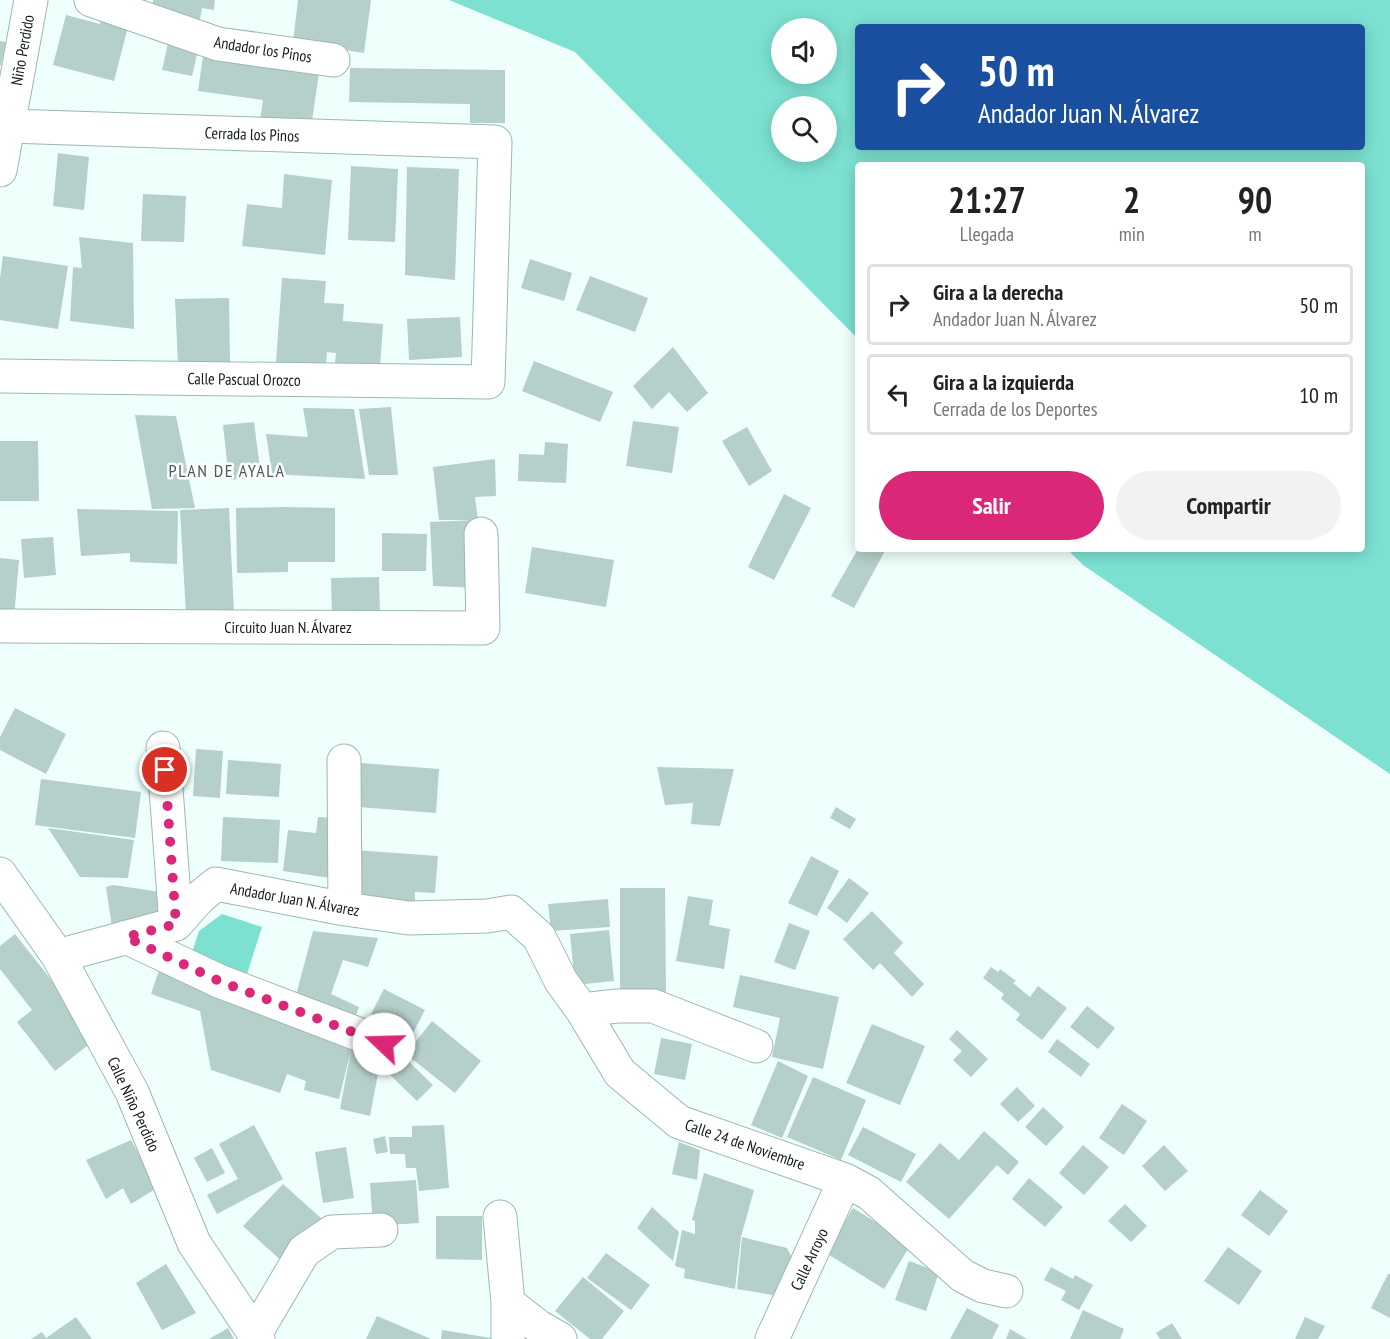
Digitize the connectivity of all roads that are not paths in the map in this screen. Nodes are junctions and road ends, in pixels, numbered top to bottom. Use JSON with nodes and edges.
{"nodes":[{"id":1,"x":31,"y":0,"type":"edge"},
{"id":2,"x":91,"y":0,"type":"edge"},
{"id":3,"x":333,"y":60,"type":"dead end"},
{"id":4,"x":9,"y":126,"type":"junction"},
{"id":5,"x":0,"y":170,"type":"edge"},
{"id":6,"x":0,"y":376,"type":"edge"},
{"id":7,"x":488,"y":382,"type":"joint"},
{"id":8,"x":482,"y":534,"type":"dead end"},
{"id":9,"x":0,"y":626,"type":"edge"},
{"id":10,"x":163,"y":748,"type":"dead end"},
{"id":11,"x":344,"y":761,"type":"dead end"},
{"id":12,"x":0,"y":874,"type":"edge"},
{"id":13,"x":345,"y":909,"type":"junction"},
{"id":14,"x":176,"y":924,"type":"junction"},
{"id":15,"x":126,"y":937,"type":"junction"},
{"id":16,"x":539,"y":937,"type":"joint"},
{"id":17,"x":58,"y":956,"type":"junction"},
{"id":18,"x":582,"y":1010,"type":"junction"},
{"id":19,"x":384,"y":1044,"type":"dead end"},
{"id":20,"x":756,"y":1046,"type":"dead end"},
{"id":21,"x":845,"y":1180,"type":"junction"},
{"id":22,"x":500,"y":1217,"type":"dead end"},
{"id":23,"x":381,"y":1230,"type":"dead end"},
{"id":24,"x":1006,"y":1291,"type":"dead end"},
{"id":25,"x":508,"y":1303,"type":"junction"},
{"id":26,"x":256,"y":1337,"type":"edge"},
{"id":27,"x":508,"y":1339,"type":"edge"},
{"id":28,"x":560,"y":1339,"type":"edge"},
{"id":29,"x":772,"y":1339,"type":"edge"}],
"edges":[{"from":1,"to":4,"type":"street","name":"Niño Perdido"},
{"from":2,"to":3,"type":"street","name":"Andador los Pinos"},
{"from":4,"to":5,"type":"street","name":"Niño Perdido"},
{"from":4,"to":7,"type":"street","name":"Cerrada los Pinos"},
{"from":6,"to":7,"type":"street","name":"Calle Pascual Orozco"},
{"from":8,"to":9,"type":"street","name":"Circuito Juan N. Álvarez"},
{"from":10,"to":14,"type":"street"},
{"from":11,"to":13,"type":"street"},
{"from":12,"to":17,"type":"street","name":"Calle Niño Perdido"},
{"from":13,"to":14,"type":"street","name":"Andador Juan N. Álvarez"},
{"from":13,"to":16,"type":"street","name":"Andador Juan N. Álvarez"},
{"from":14,"to":15,"type":"street"},
{"from":15,"to":17,"type":"street"},
{"from":15,"to":19,"type":"street"},
{"from":16,"to":18,"type":"street","name":"Calle 24 de Noviembre"},
{"from":17,"to":26,"type":"street","name":"Calle Niño Perdido"},
{"from":18,"to":20,"type":"street"},
{"from":18,"to":21,"type":"street","name":"Calle 24 de Noviembre"},
{"from":21,"to":24,"type":"street","name":"Calle 24 de Noviembre"},
{"from":21,"to":29,"type":"street","name":"Calle Arroyo"},
{"from":22,"to":25,"type":"street"},
{"from":23,"to":26,"type":"street"},
{"from":25,"to":27,"type":"street"},
{"from":25,"to":28,"type":"street"}]}
